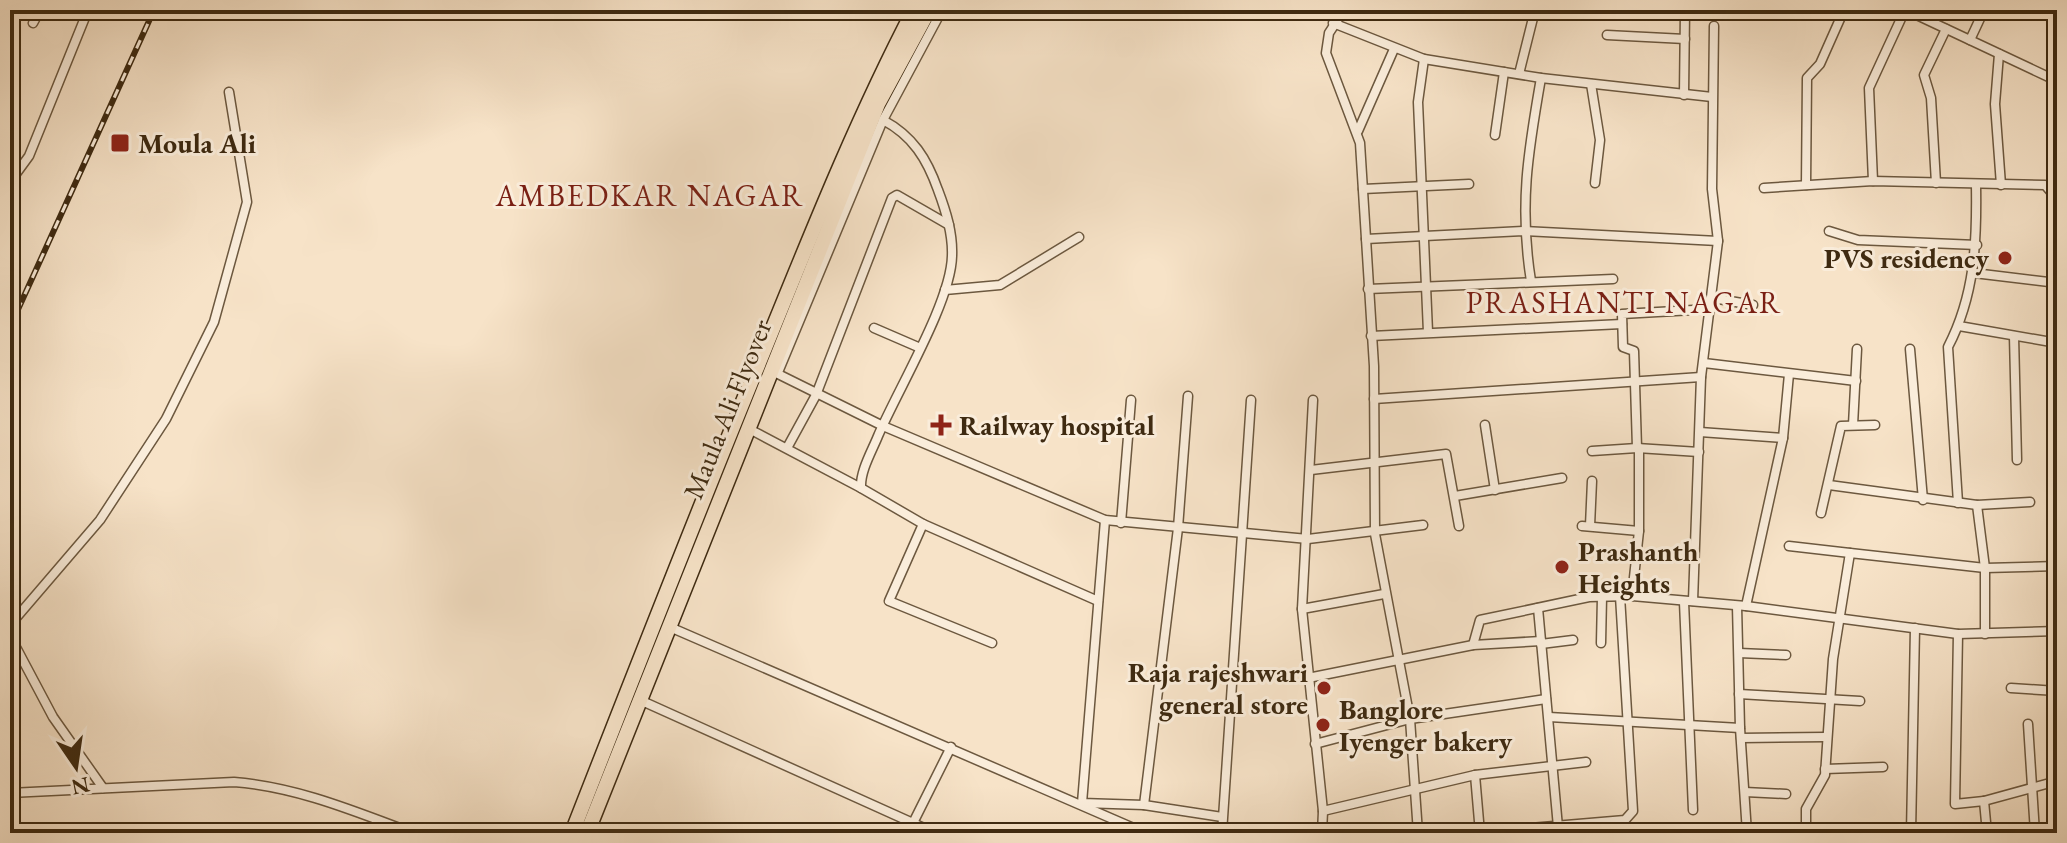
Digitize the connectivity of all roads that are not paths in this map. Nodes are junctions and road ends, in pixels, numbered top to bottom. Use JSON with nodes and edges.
{"nodes":[{"id":1,"x":40,"y":10,"type":"edge"},
{"id":2,"x":88,"y":10,"type":"edge"},
{"id":3,"x":914,"y":10,"type":"edge"},
{"id":4,"x":929,"y":10,"type":"edge"},
{"id":5,"x":942,"y":10,"type":"edge"},
{"id":6,"x":1344,"y":10,"type":"edge"},
{"id":7,"x":1535,"y":10,"type":"edge"},
{"id":8,"x":1685,"y":10,"type":"edge"},
{"id":9,"x":1844,"y":10,"type":"edge"},
{"id":10,"x":1906,"y":10,"type":"edge"},
{"id":11,"x":1984,"y":10,"type":"edge"},
{"id":12,"x":2040,"y":10,"type":"edge"},
{"id":13,"x":2057,"y":18,"type":"edge"},
{"id":14,"x":33,"y":23,"type":"dead end"},
{"id":15,"x":1333,"y":23,"type":"junction"},
{"id":16,"x":1714,"y":26,"type":"dead end"},
{"id":17,"x":1946,"y":29,"type":"junction"},
{"id":18,"x":1607,"y":35,"type":"dead end"},
{"id":19,"x":1685,"y":39,"type":"junction"},
{"id":20,"x":1970,"y":40,"type":"junction"},
{"id":21,"x":1394,"y":49,"type":"junction"},
{"id":22,"x":1999,"y":54,"type":"junction"},
{"id":23,"x":1424,"y":59,"type":"junction"},
{"id":24,"x":1504,"y":72,"type":"junction"},
{"id":25,"x":1519,"y":74,"type":"junction"},
{"id":26,"x":1541,"y":78,"type":"junction"},
{"id":27,"x":2057,"y":81,"type":"edge"},
{"id":28,"x":1594,"y":85,"type":"junction"},
{"id":29,"x":229,"y":92,"type":"dead end"},
{"id":30,"x":1684,"y":95,"type":"junction"},
{"id":31,"x":1712,"y":97,"type":"junction"},
{"id":32,"x":883,"y":120,"type":"junction"},
{"id":33,"x":1358,"y":131,"type":"junction"},
{"id":34,"x":1495,"y":135,"type":"dead end"},
{"id":35,"x":1873,"y":181,"type":"junction"},
{"id":36,"x":10,"y":182,"type":"edge"},
{"id":37,"x":1595,"y":183,"type":"dead end"},
{"id":38,"x":1936,"y":183,"type":"junction"},
{"id":39,"x":1469,"y":184,"type":"dead end"},
{"id":40,"x":1806,"y":185,"type":"junction"},
{"id":41,"x":1976,"y":185,"type":"junction"},
{"id":42,"x":2001,"y":185,"type":"junction"},
{"id":43,"x":1421,"y":186,"type":"junction"},
{"id":44,"x":1764,"y":188,"type":"dead end"},
{"id":45,"x":1363,"y":189,"type":"junction"},
{"id":46,"x":2057,"y":199,"type":"edge"},
{"id":47,"x":949,"y":225,"type":"junction"},
{"id":48,"x":1523,"y":231,"type":"junction"},
{"id":49,"x":1829,"y":231,"type":"dead end"},
{"id":50,"x":1423,"y":236,"type":"junction"},
{"id":51,"x":1079,"y":237,"type":"dead end"},
{"id":52,"x":1366,"y":239,"type":"junction"},
{"id":53,"x":1718,"y":241,"type":"junction"},
{"id":54,"x":1977,"y":245,"type":"junction"},
{"id":55,"x":1974,"y":273,"type":"junction"},
{"id":56,"x":1613,"y":279,"type":"dead end"},
{"id":57,"x":1531,"y":281,"type":"junction"},
{"id":58,"x":2057,"y":283,"type":"edge"},
{"id":59,"x":1427,"y":285,"type":"junction"},
{"id":60,"x":1368,"y":289,"type":"junction"},
{"id":61,"x":945,"y":290,"type":"junction"},
{"id":62,"x":1713,"y":298,"type":"junction"},
{"id":63,"x":1753,"y":305,"type":"dead end"},
{"id":64,"x":1711,"y":309,"type":"junction"},
{"id":65,"x":1622,"y":324,"type":"junction"},
{"id":66,"x":1959,"y":326,"type":"junction"},
{"id":67,"x":874,"y":328,"type":"dead end"},
{"id":68,"x":1428,"y":332,"type":"junction"},
{"id":69,"x":1371,"y":336,"type":"junction"},
{"id":70,"x":2014,"y":336,"type":"junction"},
{"id":71,"x":2055,"y":342,"type":"edge"},
{"id":72,"x":918,"y":347,"type":"junction"},
{"id":73,"x":1857,"y":349,"type":"dead end"},
{"id":74,"x":1910,"y":349,"type":"dead end"},
{"id":75,"x":1704,"y":363,"type":"junction"},
{"id":76,"x":778,"y":374,"type":"junction"},
{"id":77,"x":1789,"y":374,"type":"junction"},
{"id":78,"x":1701,"y":377,"type":"junction"},
{"id":79,"x":1634,"y":379,"type":"junction"},
{"id":80,"x":1856,"y":381,"type":"junction"},
{"id":81,"x":816,"y":395,"type":"junction"},
{"id":82,"x":1188,"y":396,"type":"dead end"},
{"id":83,"x":1374,"y":399,"type":"junction"},
{"id":84,"x":1131,"y":400,"type":"dead end"},
{"id":85,"x":1251,"y":400,"type":"dead end"},
{"id":86,"x":1313,"y":400,"type":"dead end"},
{"id":87,"x":2057,"y":411,"type":"edge"},
{"id":88,"x":1485,"y":425,"type":"dead end"},
{"id":89,"x":1853,"y":425,"type":"junction"},
{"id":90,"x":1875,"y":425,"type":"dead end"},
{"id":91,"x":883,"y":426,"type":"junction"},
{"id":92,"x":755,"y":432,"type":"junction"},
{"id":93,"x":1700,"y":432,"type":"junction"},
{"id":94,"x":1783,"y":438,"type":"junction"},
{"id":95,"x":787,"y":448,"type":"junction"},
{"id":96,"x":1638,"y":448,"type":"junction"},
{"id":97,"x":1592,"y":451,"type":"dead end"},
{"id":98,"x":1699,"y":452,"type":"junction"},
{"id":99,"x":2017,"y":460,"type":"dead end"},
{"id":100,"x":1374,"y":465,"type":"junction"},
{"id":101,"x":1311,"y":470,"type":"junction"},
{"id":102,"x":1562,"y":478,"type":"dead end"},
{"id":103,"x":1592,"y":481,"type":"dead end"},
{"id":104,"x":1829,"y":485,"type":"junction"},
{"id":105,"x":861,"y":488,"type":"junction"},
{"id":106,"x":1495,"y":490,"type":"junction"},
{"id":107,"x":1455,"y":496,"type":"junction"},
{"id":108,"x":1923,"y":500,"type":"junction"},
{"id":109,"x":2030,"y":502,"type":"dead end"},
{"id":110,"x":1958,"y":503,"type":"junction"},
{"id":111,"x":1977,"y":505,"type":"junction"},
{"id":112,"x":1821,"y":513,"type":"dead end"},
{"id":113,"x":1105,"y":520,"type":"junction"},
{"id":114,"x":1121,"y":523,"type":"junction"},
{"id":115,"x":923,"y":524,"type":"junction"},
{"id":116,"x":1423,"y":525,"type":"dead end"},
{"id":117,"x":1459,"y":526,"type":"dead end"},
{"id":118,"x":1178,"y":528,"type":"junction"},
{"id":119,"x":1639,"y":531,"type":"junction"},
{"id":120,"x":1375,"y":534,"type":"junction"},
{"id":121,"x":1242,"y":535,"type":"junction"},
{"id":122,"x":1308,"y":539,"type":"junction"},
{"id":123,"x":1789,"y":546,"type":"dead end"},
{"id":124,"x":1850,"y":553,"type":"junction"},
{"id":125,"x":2057,"y":566,"type":"edge"},
{"id":126,"x":1985,"y":568,"type":"junction"},
{"id":127,"x":1384,"y":594,"type":"junction"},
{"id":128,"x":1620,"y":596,"type":"junction"},
{"id":129,"x":1632,"y":596,"type":"junction"},
{"id":130,"x":1602,"y":597,"type":"junction"},
{"id":131,"x":1098,"y":601,"type":"junction"},
{"id":132,"x":1689,"y":601,"type":"junction"},
{"id":133,"x":1742,"y":606,"type":"junction"},
{"id":134,"x":1538,"y":608,"type":"junction"},
{"id":135,"x":1302,"y":609,"type":"junction"},
{"id":136,"x":1839,"y":618,"type":"junction"},
{"id":137,"x":10,"y":625,"type":"edge"},
{"id":138,"x":672,"y":628,"type":"junction"},
{"id":139,"x":1915,"y":628,"type":"junction"},
{"id":140,"x":2057,"y":631,"type":"edge"},
{"id":141,"x":1958,"y":634,"type":"junction"},
{"id":142,"x":1985,"y":634,"type":"junction"},
{"id":143,"x":10,"y":636,"type":"edge"},
{"id":144,"x":1573,"y":640,"type":"dead end"},
{"id":145,"x":1541,"y":642,"type":"junction"},
{"id":146,"x":992,"y":643,"type":"dead end"},
{"id":147,"x":1601,"y":643,"type":"dead end"},
{"id":148,"x":1473,"y":645,"type":"junction"},
{"id":149,"x":1739,"y":653,"type":"junction"},
{"id":150,"x":1786,"y":655,"type":"dead end"},
{"id":151,"x":1397,"y":658,"type":"junction"},
{"id":152,"x":1308,"y":678,"type":"junction"},
{"id":153,"x":2011,"y":688,"type":"dead end"},
{"id":154,"x":2057,"y":691,"type":"edge"},
{"id":155,"x":1739,"y":694,"type":"junction"},
{"id":156,"x":1829,"y":698,"type":"junction"},
{"id":157,"x":1546,"y":699,"type":"junction"},
{"id":158,"x":642,"y":701,"type":"junction"},
{"id":159,"x":1860,"y":701,"type":"dead end"},
{"id":160,"x":1549,"y":717,"type":"junction"},
{"id":161,"x":1410,"y":719,"type":"junction"},
{"id":162,"x":1629,"y":720,"type":"junction"},
{"id":163,"x":2028,"y":724,"type":"dead end"},
{"id":164,"x":1687,"y":726,"type":"junction"},
{"id":165,"x":1740,"y":733,"type":"junction"},
{"id":166,"x":1826,"y":737,"type":"junction"},
{"id":167,"x":1315,"y":744,"type":"junction"},
{"id":168,"x":951,"y":747,"type":"junction"},
{"id":169,"x":1586,"y":762,"type":"dead end"},
{"id":170,"x":1553,"y":764,"type":"junction"},
{"id":171,"x":1883,"y":767,"type":"dead end"},
{"id":172,"x":1825,"y":769,"type":"junction"},
{"id":173,"x":1475,"y":775,"type":"junction"},
{"id":174,"x":2057,"y":781,"type":"edge"},
{"id":175,"x":103,"y":788,"type":"junction"},
{"id":176,"x":1415,"y":788,"type":"junction"},
{"id":177,"x":2034,"y":788,"type":"junction"},
{"id":178,"x":1745,"y":792,"type":"junction"},
{"id":179,"x":10,"y":793,"type":"edge"},
{"id":180,"x":1786,"y":794,"type":"dead end"},
{"id":181,"x":1984,"y":801,"type":"junction"},
{"id":182,"x":1082,"y":803,"type":"junction"},
{"id":183,"x":1144,"y":805,"type":"junction"},
{"id":184,"x":1693,"y":810,"type":"dead end"},
{"id":185,"x":1323,"y":811,"type":"junction"},
{"id":186,"x":1222,"y":817,"type":"junction"},
{"id":187,"x":913,"y":823,"type":"junction"},
{"id":188,"x":1558,"y":827,"type":"junction"},
{"id":189,"x":1518,"y":829,"type":"dead end"},
{"id":190,"x":1535,"y":830,"type":"edge"},
{"id":191,"x":413,"y":833,"type":"edge"},
{"id":192,"x":572,"y":833,"type":"edge"},
{"id":193,"x":589,"y":833,"type":"edge"},
{"id":194,"x":935,"y":833,"type":"edge"},
{"id":195,"x":1145,"y":833,"type":"edge"},
{"id":196,"x":1222,"y":833,"type":"edge"},
{"id":197,"x":1322,"y":833,"type":"edge"},
{"id":198,"x":1418,"y":833,"type":"edge"},
{"id":199,"x":1480,"y":833,"type":"edge"},
{"id":200,"x":1747,"y":833,"type":"edge"},
{"id":201,"x":1806,"y":833,"type":"edge"},
{"id":202,"x":1911,"y":833,"type":"edge"},
{"id":203,"x":1987,"y":833,"type":"edge"},
{"id":204,"x":2035,"y":833,"type":"edge"}],
"edges":[{"from":1,"to":14,"type":"street"},
{"from":2,"to":36,"type":"street"},
{"from":3,"to":192,"type":"main road","name":"Maula Ali Flyover"},
{"from":4,"to":193,"type":"main road","name":"Maula Ali Flyover"},
{"from":5,"to":32,"type":"street"},
{"from":6,"to":15,"type":"street"},
{"from":7,"to":25,"type":"street"},
{"from":8,"to":19,"type":"street"},
{"from":9,"to":40,"type":"street"},
{"from":10,"to":17,"type":"street"},
{"from":10,"to":35,"type":"street"},
{"from":11,"to":20,"type":"street"},
{"from":12,"to":13,"type":"street"},
{"from":15,"to":21,"type":"street"},
{"from":15,"to":33,"type":"street"},
{"from":16,"to":31,"type":"street"},
{"from":17,"to":20,"type":"street"},
{"from":17,"to":38,"type":"street"},
{"from":18,"to":19,"type":"street"},
{"from":19,"to":30,"type":"street"},
{"from":20,"to":22,"type":"street"},
{"from":21,"to":23,"type":"street"},
{"from":21,"to":33,"type":"street"},
{"from":22,"to":27,"type":"street"},
{"from":22,"to":42,"type":"street"},
{"from":23,"to":24,"type":"street"},
{"from":23,"to":43,"type":"street"},
{"from":24,"to":25,"type":"street"},
{"from":24,"to":34,"type":"street"},
{"from":25,"to":26,"type":"street"},
{"from":26,"to":28,"type":"street"},
{"from":26,"to":48,"type":"street"},
{"from":28,"to":30,"type":"street"},
{"from":28,"to":37,"type":"street"},
{"from":29,"to":137,"type":"street"},
{"from":30,"to":31,"type":"street"},
{"from":31,"to":53,"type":"street"},
{"from":32,"to":47,"type":"street"},
{"from":32,"to":76,"type":"street"},
{"from":33,"to":45,"type":"street"},
{"from":35,"to":38,"type":"street"},
{"from":35,"to":40,"type":"street"},
{"from":38,"to":41,"type":"street"},
{"from":39,"to":43,"type":"street"},
{"from":40,"to":44,"type":"street"},
{"from":41,"to":42,"type":"street"},
{"from":41,"to":54,"type":"street"},
{"from":42,"to":46,"type":"street"},
{"from":43,"to":45,"type":"street"},
{"from":43,"to":50,"type":"street"},
{"from":45,"to":52,"type":"street"},
{"from":47,"to":61,"type":"street"},
{"from":47,"to":81,"type":"street"},
{"from":48,"to":50,"type":"street"},
{"from":48,"to":53,"type":"street"},
{"from":48,"to":57,"type":"street"},
{"from":49,"to":54,"type":"street"},
{"from":50,"to":52,"type":"street"},
{"from":50,"to":59,"type":"street"},
{"from":51,"to":61,"type":"street"},
{"from":52,"to":60,"type":"street"},
{"from":53,"to":62,"type":"street"},
{"from":54,"to":55,"type":"street"},
{"from":55,"to":58,"type":"street"},
{"from":55,"to":66,"type":"street"},
{"from":56,"to":57,"type":"street"},
{"from":57,"to":59,"type":"street"},
{"from":59,"to":60,"type":"street"},
{"from":59,"to":68,"type":"street"},
{"from":60,"to":69,"type":"street"},
{"from":61,"to":72,"type":"street"},
{"from":62,"to":63,"type":"street"},
{"from":62,"to":64,"type":"street"},
{"from":64,"to":65,"type":"street"},
{"from":64,"to":75,"type":"street"},
{"from":65,"to":68,"type":"street"},
{"from":65,"to":79,"type":"street"},
{"from":66,"to":70,"type":"street"},
{"from":66,"to":110,"type":"street"},
{"from":67,"to":72,"type":"street"},
{"from":68,"to":69,"type":"street"},
{"from":69,"to":83,"type":"street"},
{"from":70,"to":71,"type":"street"},
{"from":70,"to":99,"type":"street"},
{"from":71,"to":87,"type":"street"},
{"from":72,"to":91,"type":"street"},
{"from":73,"to":80,"type":"street"},
{"from":74,"to":108,"type":"street"},
{"from":75,"to":77,"type":"street"},
{"from":75,"to":78,"type":"street"},
{"from":76,"to":81,"type":"street"},
{"from":76,"to":92,"type":"street"},
{"from":77,"to":80,"type":"street"},
{"from":77,"to":94,"type":"street"},
{"from":78,"to":79,"type":"street"},
{"from":78,"to":93,"type":"street"},
{"from":79,"to":83,"type":"street"},
{"from":79,"to":96,"type":"street"},
{"from":80,"to":89,"type":"street"},
{"from":81,"to":91,"type":"street"},
{"from":81,"to":95,"type":"street"},
{"from":82,"to":118,"type":"street"},
{"from":83,"to":100,"type":"street"},
{"from":84,"to":114,"type":"street"},
{"from":85,"to":121,"type":"street"},
{"from":86,"to":101,"type":"street"},
{"from":88,"to":106,"type":"street"},
{"from":89,"to":90,"type":"street"},
{"from":89,"to":104,"type":"street"},
{"from":91,"to":105,"type":"street"},
{"from":91,"to":113,"type":"street"},
{"from":92,"to":95,"type":"street"},
{"from":92,"to":138,"type":"street"},
{"from":93,"to":94,"type":"street"},
{"from":93,"to":98,"type":"street"},
{"from":94,"to":133,"type":"street"},
{"from":95,"to":105,"type":"street"},
{"from":96,"to":97,"type":"street"},
{"from":96,"to":98,"type":"street"},
{"from":96,"to":119,"type":"street"},
{"from":98,"to":132,"type":"street"},
{"from":100,"to":101,"type":"street"},
{"from":100,"to":107,"type":"street"},
{"from":100,"to":120,"type":"street"},
{"from":101,"to":122,"type":"street"},
{"from":102,"to":106,"type":"street"},
{"from":103,"to":119,"type":"street"},
{"from":104,"to":108,"type":"street"},
{"from":104,"to":112,"type":"street"},
{"from":105,"to":115,"type":"street"},
{"from":106,"to":107,"type":"street"},
{"from":107,"to":117,"type":"street"},
{"from":108,"to":110,"type":"street"},
{"from":109,"to":111,"type":"street"},
{"from":110,"to":111,"type":"street"},
{"from":111,"to":126,"type":"street"},
{"from":113,"to":114,"type":"street"},
{"from":113,"to":131,"type":"street"},
{"from":114,"to":118,"type":"street"},
{"from":115,"to":131,"type":"street"},
{"from":115,"to":146,"type":"street"},
{"from":116,"to":120,"type":"street"},
{"from":118,"to":121,"type":"street"},
{"from":118,"to":183,"type":"street"},
{"from":119,"to":129,"type":"street"},
{"from":120,"to":122,"type":"street"},
{"from":120,"to":127,"type":"street"},
{"from":121,"to":122,"type":"street"},
{"from":121,"to":186,"type":"street"},
{"from":122,"to":135,"type":"street"},
{"from":123,"to":124,"type":"street"},
{"from":124,"to":126,"type":"street"},
{"from":124,"to":136,"type":"street"},
{"from":125,"to":126,"type":"street"},
{"from":126,"to":142,"type":"street"},
{"from":127,"to":135,"type":"street"},
{"from":127,"to":151,"type":"street"},
{"from":128,"to":129,"type":"street"},
{"from":128,"to":130,"type":"street"},
{"from":128,"to":162,"type":"street"},
{"from":129,"to":132,"type":"street"},
{"from":130,"to":134,"type":"street"},
{"from":130,"to":147,"type":"street"},
{"from":131,"to":182,"type":"street"},
{"from":132,"to":133,"type":"street"},
{"from":132,"to":164,"type":"street"},
{"from":133,"to":136,"type":"street"},
{"from":133,"to":149,"type":"street"},
{"from":134,"to":145,"type":"street"},
{"from":134,"to":148,"type":"street"},
{"from":135,"to":152,"type":"street"},
{"from":136,"to":139,"type":"street"},
{"from":136,"to":156,"type":"street"},
{"from":138,"to":158,"type":"street"},
{"from":138,"to":168,"type":"street"},
{"from":139,"to":141,"type":"street"},
{"from":139,"to":202,"type":"street"},
{"from":140,"to":142,"type":"street"},
{"from":141,"to":142,"type":"street"},
{"from":141,"to":181,"type":"street"},
{"from":143,"to":175,"type":"street"},
{"from":144,"to":145,"type":"street"},
{"from":145,"to":148,"type":"street"},
{"from":145,"to":157,"type":"street"},
{"from":148,"to":151,"type":"street"},
{"from":149,"to":150,"type":"street"},
{"from":149,"to":155,"type":"street"},
{"from":151,"to":152,"type":"street"},
{"from":151,"to":161,"type":"street"},
{"from":152,"to":167,"type":"street"},
{"from":153,"to":154,"type":"street"},
{"from":155,"to":156,"type":"street"},
{"from":155,"to":165,"type":"street"},
{"from":156,"to":159,"type":"street"},
{"from":156,"to":166,"type":"street"},
{"from":157,"to":160,"type":"street"},
{"from":157,"to":161,"type":"street"},
{"from":158,"to":187,"type":"street"},
{"from":158,"to":193,"type":"street"},
{"from":160,"to":162,"type":"street"},
{"from":160,"to":170,"type":"street"},
{"from":161,"to":167,"type":"street"},
{"from":161,"to":176,"type":"street"},
{"from":162,"to":164,"type":"street"},
{"from":162,"to":188,"type":"street"},
{"from":163,"to":177,"type":"street"},
{"from":164,"to":165,"type":"street"},
{"from":164,"to":184,"type":"street"},
{"from":165,"to":166,"type":"street"},
{"from":165,"to":178,"type":"street"},
{"from":166,"to":172,"type":"street"},
{"from":167,"to":185,"type":"street"},
{"from":168,"to":182,"type":"street"},
{"from":168,"to":187,"type":"street"},
{"from":169,"to":170,"type":"street"},
{"from":170,"to":173,"type":"street"},
{"from":170,"to":188,"type":"street"},
{"from":171,"to":172,"type":"street"},
{"from":172,"to":201,"type":"street"},
{"from":173,"to":176,"type":"street"},
{"from":173,"to":199,"type":"street"},
{"from":174,"to":177,"type":"street"},
{"from":175,"to":179,"type":"street"},
{"from":175,"to":191,"type":"street"},
{"from":176,"to":185,"type":"street"},
{"from":176,"to":198,"type":"street"},
{"from":177,"to":181,"type":"street"},
{"from":177,"to":204,"type":"street"},
{"from":178,"to":180,"type":"street"},
{"from":178,"to":200,"type":"street"},
{"from":181,"to":203,"type":"street"},
{"from":182,"to":183,"type":"street"},
{"from":182,"to":195,"type":"street"},
{"from":183,"to":186,"type":"street"},
{"from":185,"to":197,"type":"street"},
{"from":186,"to":196,"type":"street"},
{"from":187,"to":194,"type":"street"},
{"from":188,"to":190,"type":"street"},
{"from":189,"to":190,"type":"street"}]}
